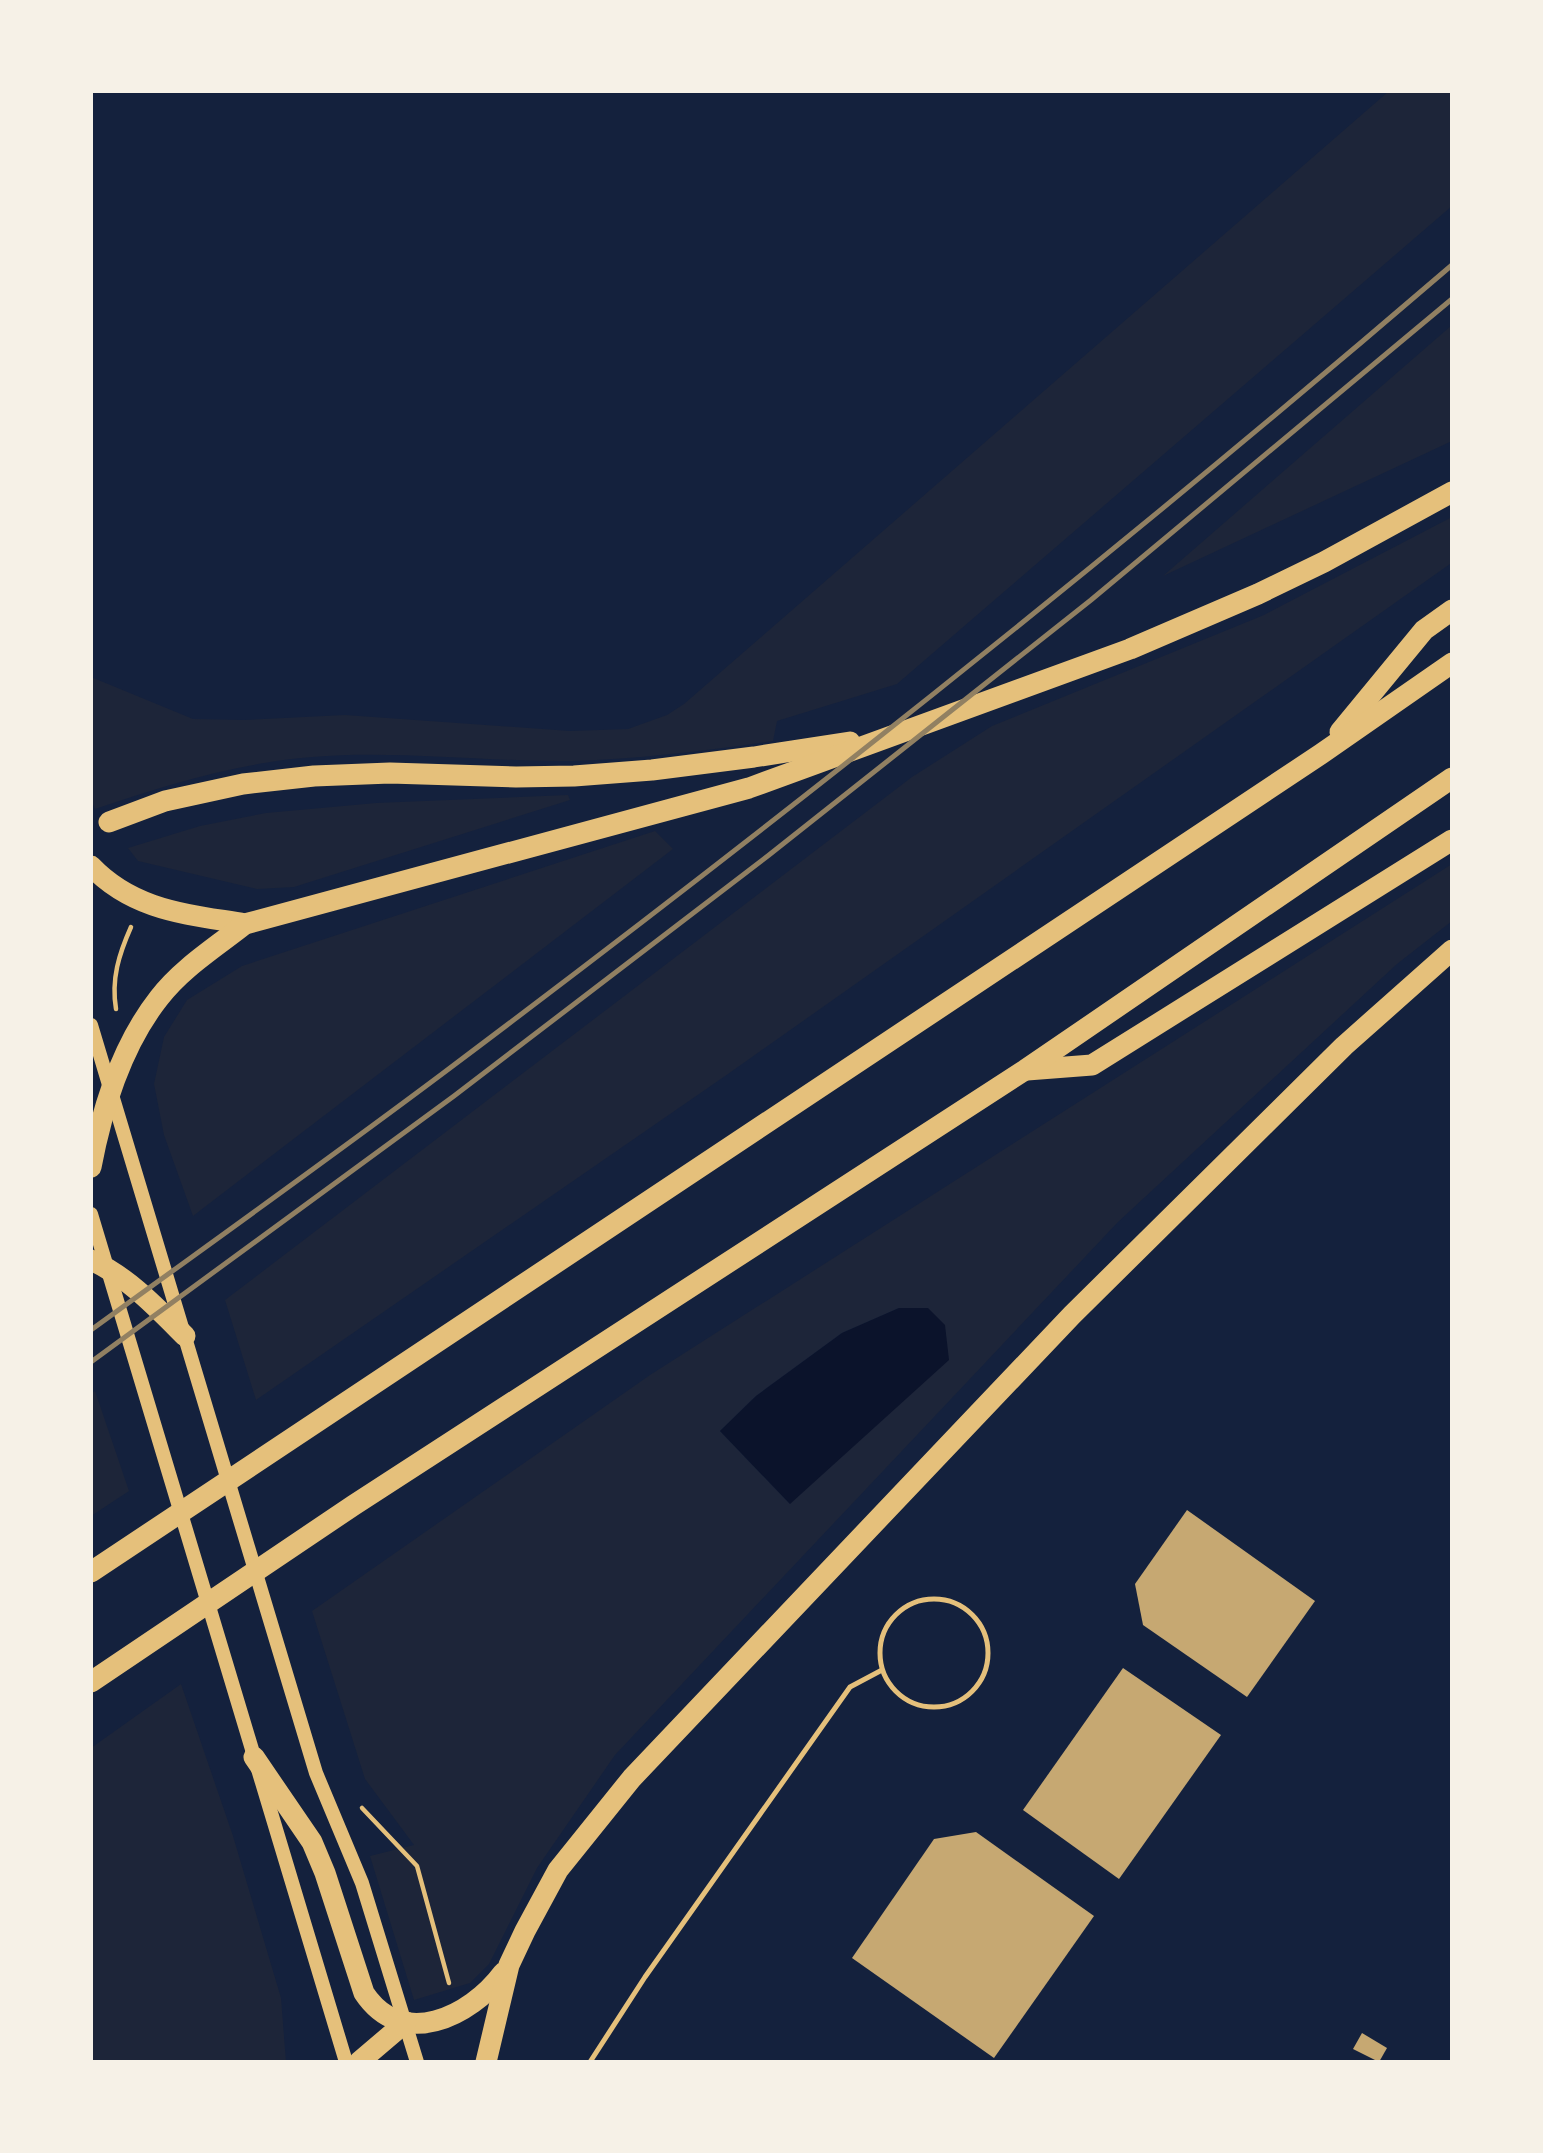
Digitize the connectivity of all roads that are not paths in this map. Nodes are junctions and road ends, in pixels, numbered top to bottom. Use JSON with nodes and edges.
{"nodes":[{"id":1,"x":1452,"y":492,"type":"edge"},
{"id":2,"x":1452,"y":610,"type":"edge"},
{"id":3,"x":1452,"y":663,"type":"edge"},
{"id":4,"x":897,"y":735,"type":"junction"},
{"id":5,"x":1321,"y":754,"type":"junction"},
{"id":6,"x":1452,"y":778,"type":"edge"},
{"id":7,"x":109,"y":822,"type":"dead end"},
{"id":8,"x":1452,"y":840,"type":"edge"},
{"id":9,"x":91,"y":866,"type":"edge"},
{"id":10,"x":245,"y":924,"type":"junction"},
{"id":11,"x":1452,"y":950,"type":"edge"},
{"id":12,"x":91,"y":1025,"type":"edge"},
{"id":13,"x":1025,"y":1070,"type":"junction"},
{"id":14,"x":111,"y":1093,"type":"junction"},
{"id":15,"x":91,"y":1167,"type":"edge"},
{"id":16,"x":91,"y":1214,"type":"edge"},
{"id":17,"x":99,"y":1264,"type":"edge"},
{"id":18,"x":185,"y":1335,"type":"junction"},
{"id":19,"x":91,"y":1572,"type":"edge"},
{"id":20,"x":882,"y":1670,"type":"junction"},
{"id":21,"x":91,"y":1682,"type":"edge"},
{"id":22,"x":254,"y":1757,"type":"junction"},
{"id":23,"x":509,"y":1965,"type":"junction"},
{"id":24,"x":406,"y":2022,"type":"junction"},
{"id":25,"x":346,"y":2062,"type":"edge"},
{"id":26,"x":359,"y":2062,"type":"edge"},
{"id":27,"x":417,"y":2062,"type":"edge"},
{"id":28,"x":486,"y":2062,"type":"edge"},
{"id":29,"x":590,"y":2062,"type":"edge"}],
"edges":[{"from":1,"to":4,"type":"highway"},
{"from":2,"to":5,"type":"highway"},
{"from":3,"to":5,"type":"highway"},
{"from":4,"to":7,"type":"highway"},
{"from":4,"to":10,"type":"highway"},
{"from":5,"to":19,"type":"highway"},
{"from":6,"to":13,"type":"highway"},
{"from":8,"to":13,"type":"highway"},
{"from":9,"to":10,"type":"highway"},
{"from":10,"to":14,"type":"highway"},
{"from":11,"to":23,"type":"highway"},
{"from":12,"to":14,"type":"main road"},
{"from":13,"to":21,"type":"highway"},
{"from":14,"to":15,"type":"highway"},
{"from":14,"to":18,"type":"main road"},
{"from":16,"to":17,"type":"main road"},
{"from":17,"to":18,"type":"highway"},
{"from":17,"to":22,"type":"main road"},
{"from":18,"to":24,"type":"main road"},
{"from":20,"to":20,"type":"lane"},
{"from":20,"to":29,"type":"lane"},
{"from":22,"to":24,"type":"highway"},
{"from":22,"to":25,"type":"main road"},
{"from":23,"to":24,"type":"highway"},
{"from":23,"to":28,"type":"highway"},
{"from":24,"to":26,"type":"highway"},
{"from":24,"to":27,"type":"main road"}]}
